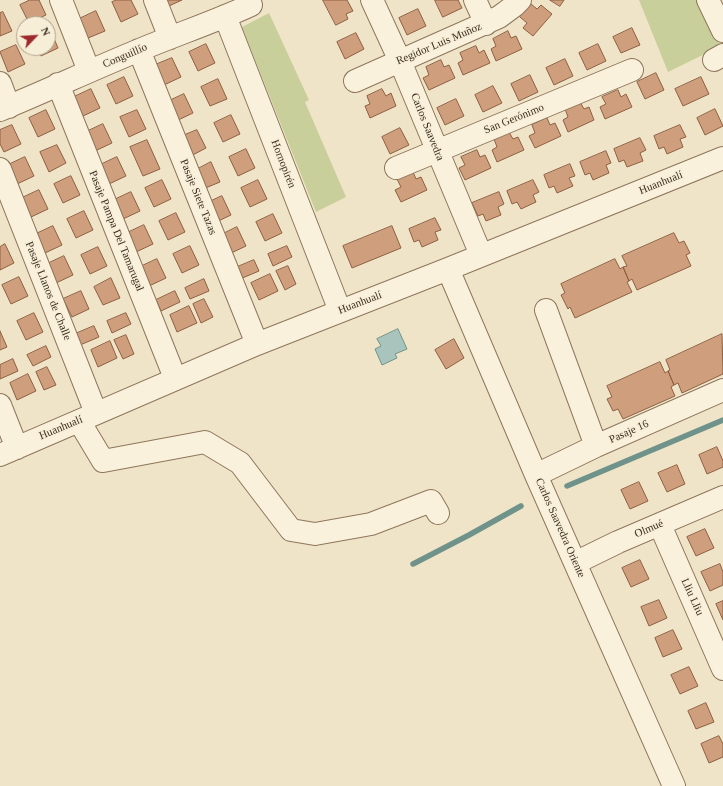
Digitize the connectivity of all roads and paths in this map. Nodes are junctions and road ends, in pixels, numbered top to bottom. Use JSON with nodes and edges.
{"nodes":[{"id":1,"x":61,"y":0,"type":"edge"},
{"id":2,"x":155,"y":0,"type":"edge"},
{"id":3,"x":372,"y":0,"type":"edge"},
{"id":4,"x":475,"y":0,"type":"edge"},
{"id":5,"x":520,"y":0,"type":"edge"},
{"id":6,"x":708,"y":0,"type":"edge"},
{"id":7,"x":250,"y":2,"type":"edge"},
{"id":8,"x":226,"y":16,"type":"junction"},
{"id":9,"x":486,"y":24,"type":"junction"},
{"id":10,"x":723,"y":31,"type":"edge"},
{"id":11,"x":170,"y":38,"type":"junction"},
{"id":12,"x":139,"y":50,"type":"junction"},
{"id":13,"x":400,"y":61,"type":"junction"},
{"id":14,"x":632,"y":70,"type":"dead end"},
{"id":15,"x":89,"y":71,"type":"junction"},
{"id":16,"x":355,"y":81,"type":"dead end"},
{"id":17,"x":0,"y":83,"type":"edge"},
{"id":18,"x":58,"y":84,"type":"junction"},
{"id":19,"x":5,"y":109,"type":"edge"},
{"id":20,"x":437,"y":151,"type":"junction"},
{"id":21,"x":723,"y":158,"type":"edge"},
{"id":22,"x":396,"y":168,"type":"dead end"},
{"id":23,"x":0,"y":169,"type":"edge"},
{"id":24,"x":480,"y":256,"type":"junction"},
{"id":25,"x":448,"y":269,"type":"junction"},
{"id":26,"x":546,"y":310,"type":"dead end"},
{"id":27,"x":340,"y":311,"type":"junction"},
{"id":28,"x":257,"y":344,"type":"junction"},
{"id":29,"x":175,"y":378,"type":"junction"},
{"id":30,"x":723,"y":390,"type":"edge"},
{"id":31,"x":0,"y":405,"type":"edge"},
{"id":32,"x":88,"y":417,"type":"junction"},
{"id":33,"x":596,"y":446,"type":"junction"},
{"id":34,"x":9,"y":451,"type":"edge"},
{"id":35,"x":536,"y":475,"type":"junction"},
{"id":36,"x":723,"y":497,"type":"edge"},
{"id":37,"x":438,"y":513,"type":"dead end"},
{"id":38,"x":660,"y":525,"type":"junction"},
{"id":39,"x":575,"y":562,"type":"junction"},
{"id":40,"x":723,"y":669,"type":"edge"},
{"id":41,"x":674,"y":786,"type":"edge"}],
"edges":[{"from":1,"to":15,"type":"street"},
{"from":2,"to":11,"type":"street"},
{"from":3,"to":13,"type":"street","name":"Carlos Saavedra"},
{"from":4,"to":9,"type":"street"},
{"from":5,"to":9,"type":"street","name":"Regidor Luis Muñoz"},
{"from":6,"to":10,"type":"street"},
{"from":7,"to":8,"type":"street","name":"Conguillío"},
{"from":8,"to":11,"type":"street","name":"Conguillío"},
{"from":8,"to":27,"type":"street","name":"Hornopirén"},
{"from":9,"to":13,"type":"street","name":"Regidor Luis Muñoz"},
{"from":11,"to":12,"type":"street","name":"Conguillío"},
{"from":12,"to":15,"type":"street","name":"Conguillío"},
{"from":12,"to":28,"type":"street","name":"Pasaje Siete Tazas"},
{"from":13,"to":16,"type":"street","name":"Regidor Luis Muñoz"},
{"from":13,"to":20,"type":"street","name":"Carlos Saavedra"},
{"from":14,"to":20,"type":"street","name":"San Gerónimo"},
{"from":15,"to":18,"type":"street","name":"Conguillío"},
{"from":17,"to":19,"type":"street"},
{"from":18,"to":19,"type":"street","name":"Conguillío"},
{"from":18,"to":29,"type":"street","name":"Pasaje Pampa Del Tamarugal"},
{"from":20,"to":22,"type":"street","name":"San Gerónimo"},
{"from":20,"to":24,"type":"street","name":"Carlos Saavedra"},
{"from":21,"to":24,"type":"street","name":"Huanhualí"},
{"from":23,"to":32,"type":"street","name":"Pasaje Llanos de Challe"},
{"from":24,"to":25,"type":"street","name":"Huanhualí"},
{"from":25,"to":27,"type":"street","name":"Huanhualí"},
{"from":25,"to":35,"type":"street","name":"Carlos Saavedra Oriente"},
{"from":26,"to":33,"type":"street"},
{"from":27,"to":28,"type":"street","name":"Huanhualí"},
{"from":28,"to":29,"type":"street","name":"Huanhualí"},
{"from":29,"to":32,"type":"street","name":"Huanhualí"},
{"from":30,"to":33,"type":"street","name":"Pasaje 16"},
{"from":31,"to":34,"type":"street"},
{"from":32,"to":34,"type":"street","name":"Huanhualí"},
{"from":32,"to":37,"type":"street","name":"Pasaje Llanos de Challe"},
{"from":33,"to":35,"type":"street","name":"Pasaje 16"},
{"from":35,"to":39,"type":"street","name":"Carlos Saavedra Oriente"},
{"from":36,"to":38,"type":"street","name":"Olmué"},
{"from":38,"to":39,"type":"street","name":"Olmué"},
{"from":38,"to":40,"type":"street","name":"Lliu Lliu"},
{"from":39,"to":41,"type":"street","name":"Carlos Saavedra Oriente"}]}
